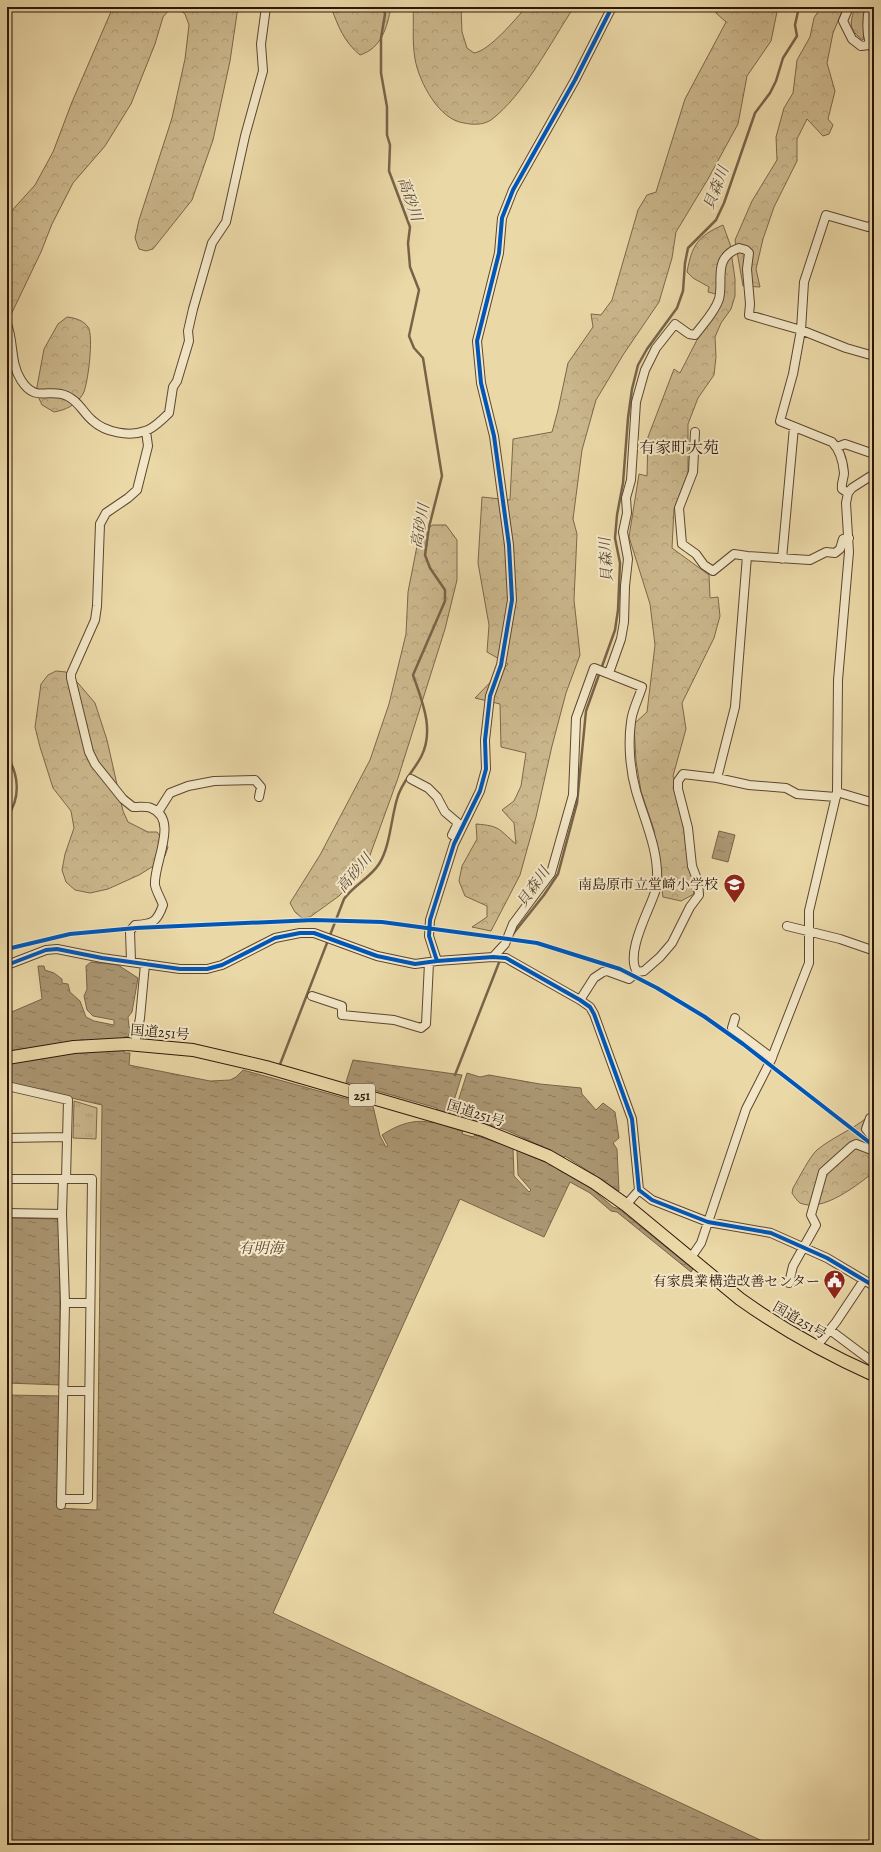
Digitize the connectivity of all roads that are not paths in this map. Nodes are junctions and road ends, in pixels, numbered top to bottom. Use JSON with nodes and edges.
{"nodes":[{"id":1,"x":266,"y":7,"type":"edge"},
{"id":2,"x":612,"y":7,"type":"edge"},
{"id":3,"x":849,"y":7,"type":"edge"},
{"id":4,"x":869,"y":7,"type":"edge"},
{"id":5,"x":872,"y":47,"type":"edge"},
{"id":6,"x":874,"y":224,"type":"edge"},
{"id":7,"x":7,"y":324,"type":"edge"},
{"id":8,"x":802,"y":330,"type":"junction"},
{"id":9,"x":874,"y":356,"type":"edge"},
{"id":10,"x":794,"y":427,"type":"junction"},
{"id":11,"x":146,"y":431,"type":"junction"},
{"id":12,"x":695,"y":432,"type":"dead end"},
{"id":13,"x":838,"y":447,"type":"junction"},
{"id":14,"x":874,"y":454,"type":"edge"},
{"id":15,"x":874,"y":474,"type":"edge"},
{"id":16,"x":848,"y":493,"type":"junction"},
{"id":17,"x":849,"y":538,"type":"junction"},
{"id":18,"x":747,"y":556,"type":"junction"},
{"id":19,"x":782,"y":558,"type":"junction"},
{"id":20,"x":604,"y":671,"type":"junction"},
{"id":21,"x":717,"y":778,"type":"junction"},
{"id":22,"x":412,"y":779,"type":"dead end"},
{"id":23,"x":836,"y":795,"type":"junction"},
{"id":24,"x":259,"y":797,"type":"dead end"},
{"id":25,"x":874,"y":803,"type":"edge"},
{"id":26,"x":158,"y":812,"type":"junction"},
{"id":27,"x":454,"y":844,"type":"junction"},
{"id":28,"x":787,"y":926,"type":"dead end"},
{"id":29,"x":808,"y":931,"type":"junction"},
{"id":30,"x":874,"y":948,"type":"edge"},
{"id":31,"x":497,"y":957,"type":"junction"},
{"id":32,"x":131,"y":961,"type":"junction"},
{"id":33,"x":433,"y":962,"type":"junction"},
{"id":34,"x":144,"y":964,"type":"junction"},
{"id":35,"x":7,"y":965,"type":"edge"},
{"id":36,"x":637,"y":972,"type":"junction"},
{"id":37,"x":312,"y":996,"type":"dead end"},
{"id":38,"x":580,"y":1000,"type":"junction"},
{"id":39,"x":735,"y":1018,"type":"dead end"},
{"id":40,"x":131,"y":1044,"type":"junction"},
{"id":41,"x":7,"y":1058,"type":"edge"},
{"id":42,"x":771,"y":1059,"type":"junction"},
{"id":43,"x":7,"y":1086,"type":"edge"},
{"id":44,"x":874,"y":1117,"type":"edge"},
{"id":45,"x":67,"y":1137,"type":"junction"},
{"id":46,"x":7,"y":1138,"type":"edge"},
{"id":47,"x":874,"y":1139,"type":"edge"},
{"id":48,"x":874,"y":1151,"type":"edge"},
{"id":49,"x":7,"y":1179,"type":"edge"},
{"id":50,"x":65,"y":1179,"type":"junction"},
{"id":51,"x":639,"y":1190,"type":"junction"},
{"id":52,"x":626,"y":1205,"type":"junction"},
{"id":53,"x":7,"y":1214,"type":"edge"},
{"id":54,"x":62,"y":1214,"type":"junction"},
{"id":55,"x":708,"y":1222,"type":"junction"},
{"id":56,"x":804,"y":1246,"type":"junction"},
{"id":57,"x":690,"y":1259,"type":"junction"},
{"id":58,"x":864,"y":1280,"type":"junction"},
{"id":59,"x":789,"y":1282,"type":"dead end"},
{"id":60,"x":874,"y":1286,"type":"edge"},
{"id":61,"x":65,"y":1303,"type":"junction"},
{"id":62,"x":90,"y":1303,"type":"junction"},
{"id":63,"x":830,"y":1330,"type":"junction"},
{"id":64,"x":816,"y":1347,"type":"junction"},
{"id":65,"x":874,"y":1363,"type":"edge"},
{"id":66,"x":874,"y":1375,"type":"edge"},
{"id":67,"x":89,"y":1390,"type":"junction"},
{"id":68,"x":63,"y":1391,"type":"junction"}],
"edges":[{"from":1,"to":11,"type":"street"},
{"from":2,"to":27,"type":"street"},
{"from":3,"to":5,"type":"street"},
{"from":4,"to":5,"type":"street"},
{"from":6,"to":8,"type":"street"},
{"from":7,"to":11,"type":"street"},
{"from":8,"to":9,"type":"street"},
{"from":8,"to":10,"type":"street"},
{"from":8,"to":20,"type":"street"},
{"from":10,"to":13,"type":"street"},
{"from":10,"to":19,"type":"street"},
{"from":11,"to":26,"type":"street"},
{"from":12,"to":18,"type":"street"},
{"from":13,"to":14,"type":"street"},
{"from":13,"to":16,"type":"street"},
{"from":15,"to":16,"type":"street"},
{"from":16,"to":17,"type":"street"},
{"from":17,"to":19,"type":"street"},
{"from":17,"to":23,"type":"street"},
{"from":18,"to":19,"type":"street"},
{"from":18,"to":21,"type":"street"},
{"from":20,"to":31,"type":"street"},
{"from":20,"to":36,"type":"street"},
{"from":21,"to":23,"type":"street"},
{"from":21,"to":36,"type":"street"},
{"from":22,"to":27,"type":"street"},
{"from":23,"to":25,"type":"street"},
{"from":23,"to":29,"type":"street"},
{"from":24,"to":26,"type":"street"},
{"from":26,"to":32,"type":"street"},
{"from":27,"to":33,"type":"street"},
{"from":28,"to":29,"type":"street"},
{"from":29,"to":30,"type":"street"},
{"from":29,"to":42,"type":"street"},
{"from":31,"to":33,"type":"street"},
{"from":31,"to":38,"type":"street"},
{"from":32,"to":34,"type":"street"},
{"from":32,"to":35,"type":"street"},
{"from":33,"to":34,"type":"street"},
{"from":33,"to":37,"type":"street"},
{"from":34,"to":40,"type":"street"},
{"from":36,"to":38,"type":"street"},
{"from":38,"to":51,"type":"street"},
{"from":39,"to":42,"type":"street"},
{"from":40,"to":41,"type":"highway","name":"国道251号","number":"251"},
{"from":40,"to":52,"type":"highway","name":"国道251号","number":"251"},
{"from":42,"to":55,"type":"street"},
{"from":43,"to":45,"type":"street"},
{"from":44,"to":47,"type":"street"},
{"from":45,"to":46,"type":"street"},
{"from":45,"to":50,"type":"street"},
{"from":48,"to":56,"type":"street"},
{"from":49,"to":50,"type":"street"},
{"from":50,"to":54,"type":"street"},
{"from":50,"to":62,"type":"street"},
{"from":51,"to":52,"type":"street"},
{"from":51,"to":55,"type":"street"},
{"from":52,"to":57,"type":"highway","name":"国道251号","number":"251"},
{"from":53,"to":54,"type":"street"},
{"from":54,"to":61,"type":"street"},
{"from":55,"to":56,"type":"street"},
{"from":55,"to":57,"type":"street"},
{"from":56,"to":58,"type":"street"},
{"from":56,"to":59,"type":"street"},
{"from":57,"to":64,"type":"highway","name":"国道251号","number":"251"},
{"from":58,"to":60,"type":"street"},
{"from":58,"to":63,"type":"street"},
{"from":61,"to":62,"type":"street"},
{"from":61,"to":68,"type":"street"},
{"from":62,"to":67,"type":"street"},
{"from":63,"to":64,"type":"street"},
{"from":63,"to":65,"type":"street"},
{"from":64,"to":66,"type":"highway","name":"国道251号","number":"251"},
{"from":67,"to":68,"type":"street"},
{"from":67,"to":68,"type":"street"}]}
